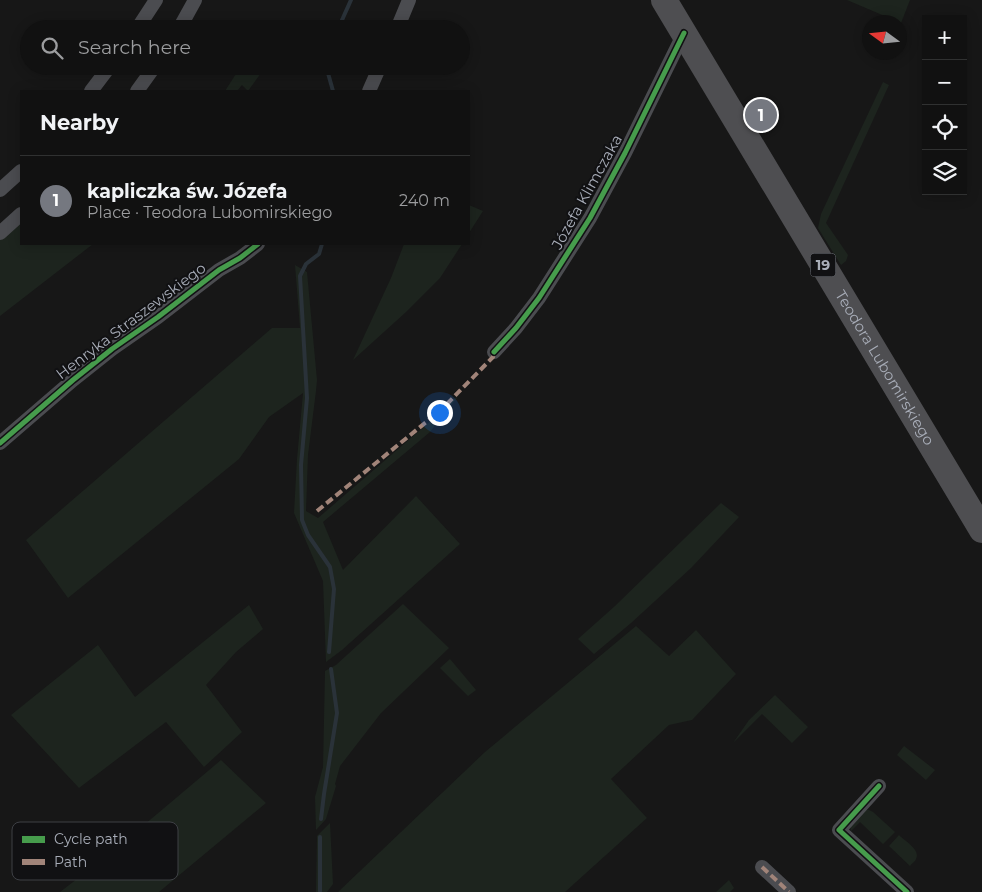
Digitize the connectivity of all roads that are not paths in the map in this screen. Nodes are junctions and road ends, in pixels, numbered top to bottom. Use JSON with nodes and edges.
{"nodes":[{"id":1,"x":156,"y":0,"type":"edge"},
{"id":2,"x":195,"y":0,"type":"edge"},
{"id":3,"x":409,"y":0,"type":"edge"},
{"id":4,"x":664,"y":0,"type":"edge"},
{"id":5,"x":143,"y":20,"type":"edge"},
{"id":6,"x":184,"y":20,"type":"edge"},
{"id":7,"x":401,"y":20,"type":"edge"},
{"id":8,"x":684,"y":34,"type":"junction"},
{"id":9,"x":104,"y":75,"type":"edge"},
{"id":10,"x":148,"y":75,"type":"edge"},
{"id":11,"x":376,"y":75,"type":"edge"},
{"id":12,"x":93,"y":90,"type":"edge"},
{"id":13,"x":137,"y":90,"type":"edge"},
{"id":14,"x":369,"y":90,"type":"edge"},
{"id":15,"x":20,"y":172,"type":"edge"},
{"id":16,"x":0,"y":190,"type":"edge"},
{"id":17,"x":20,"y":215,"type":"edge"},
{"id":18,"x":0,"y":233,"type":"edge"},
{"id":19,"x":257,"y":245,"type":"edge"},
{"id":20,"x":494,"y":352,"type":"dead end"},
{"id":21,"x":0,"y":443,"type":"edge"},
{"id":22,"x":982,"y":530,"type":"edge"},
{"id":23,"x":879,"y":786,"type":"dead end"},
{"id":24,"x":762,"y":867,"type":"dead end"},
{"id":25,"x":789,"y":892,"type":"edge"},
{"id":26,"x":907,"y":892,"type":"edge"}],
"edges":[{"from":1,"to":5,"type":"street"},
{"from":2,"to":6,"type":"street"},
{"from":3,"to":7,"type":"street"},
{"from":4,"to":8,"type":"highway","name":"Teodora Lubomirskiego","number":"19"},
{"from":8,"to":20,"type":"street","name":"Józefa Klimczaka"},
{"from":8,"to":22,"type":"highway","name":"Teodora Lubomirskiego","number":"19"},
{"from":9,"to":12,"type":"street"},
{"from":10,"to":13,"type":"street"},
{"from":11,"to":14,"type":"street"},
{"from":15,"to":16,"type":"street"},
{"from":17,"to":18,"type":"street"},
{"from":19,"to":21,"type":"street","name":"Henryka Straszewskiego"},
{"from":23,"to":26,"type":"street"},
{"from":24,"to":25,"type":"street"}]}
